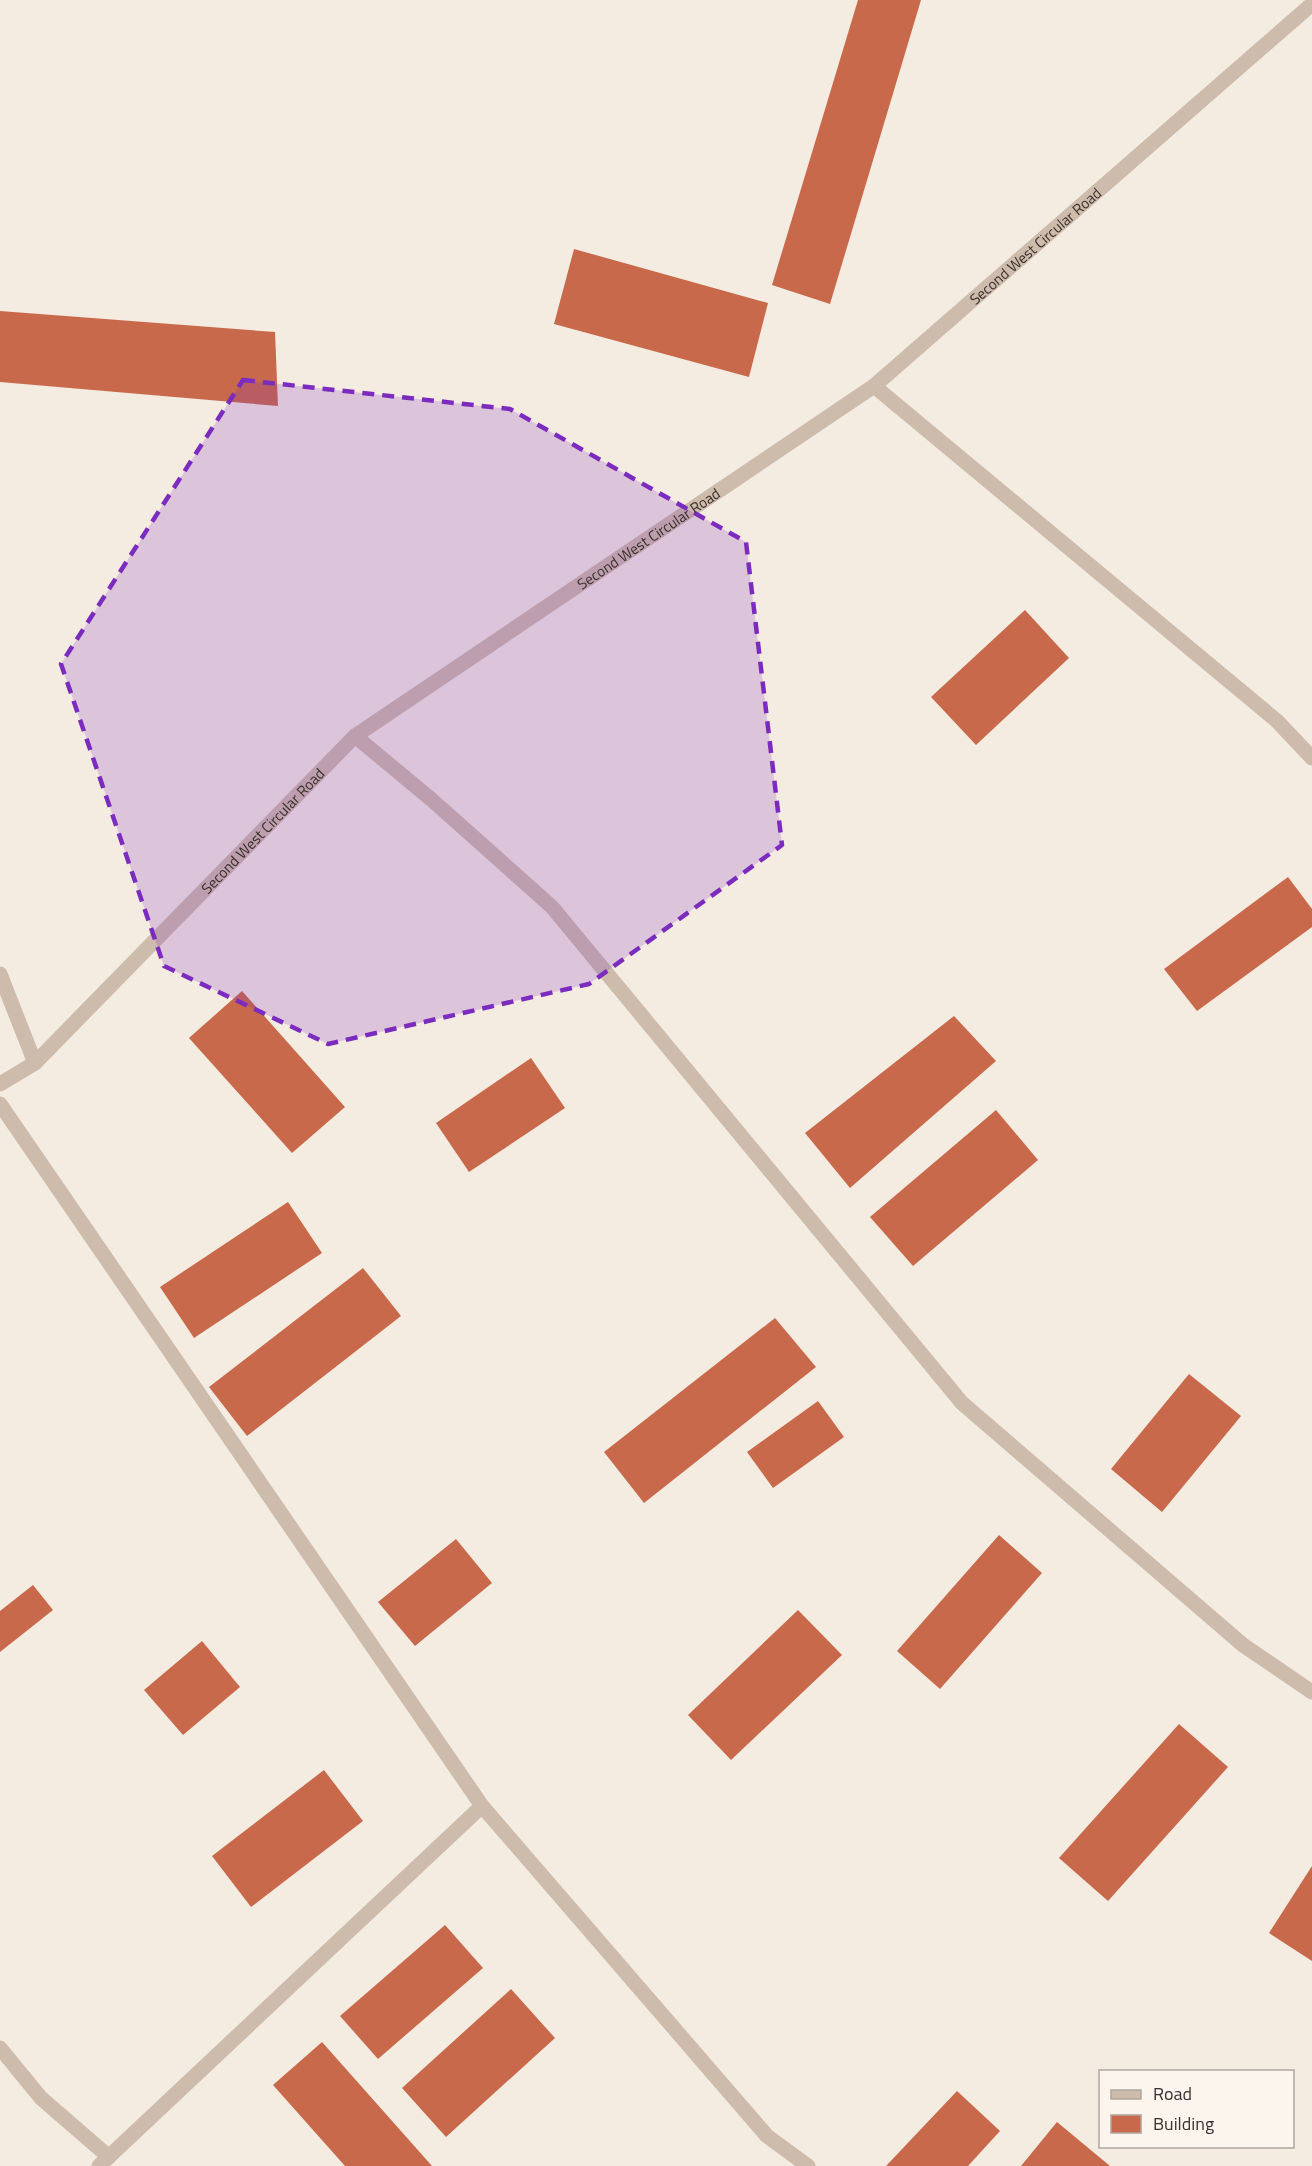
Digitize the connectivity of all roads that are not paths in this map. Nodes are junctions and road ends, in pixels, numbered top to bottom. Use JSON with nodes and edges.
{"nodes":[{"id":1,"x":1312,"y":4,"type":"edge"},
{"id":2,"x":874,"y":386,"type":"junction"},
{"id":3,"x":355,"y":736,"type":"junction"},
{"id":4,"x":1312,"y":759,"type":"edge"},
{"id":5,"x":0,"y":974,"type":"edge"},
{"id":6,"x":35,"y":1062,"type":"junction"},
{"id":7,"x":0,"y":1084,"type":"edge"},
{"id":8,"x":0,"y":1104,"type":"edge"},
{"id":9,"x":1312,"y":1692,"type":"edge"},
{"id":10,"x":482,"y":1806,"type":"junction"},
{"id":11,"x":0,"y":2048,"type":"edge"},
{"id":12,"x":104,"y":2161,"type":"edge"},
{"id":13,"x":808,"y":2166,"type":"edge"}],
"edges":[{"from":1,"to":2,"type":"street","name":"Second West Circular Road"},
{"from":2,"to":3,"type":"street","name":"Second West Circular Road"},
{"from":2,"to":4,"type":"street"},
{"from":3,"to":6,"type":"street","name":"Second West Circular Road"},
{"from":3,"to":9,"type":"street"},
{"from":5,"to":6,"type":"street"},
{"from":6,"to":7,"type":"street","name":"Second West Circular Road"},
{"from":8,"to":10,"type":"street"},
{"from":10,"to":12,"type":"street"},
{"from":10,"to":13,"type":"street"},
{"from":11,"to":12,"type":"street"}]}
